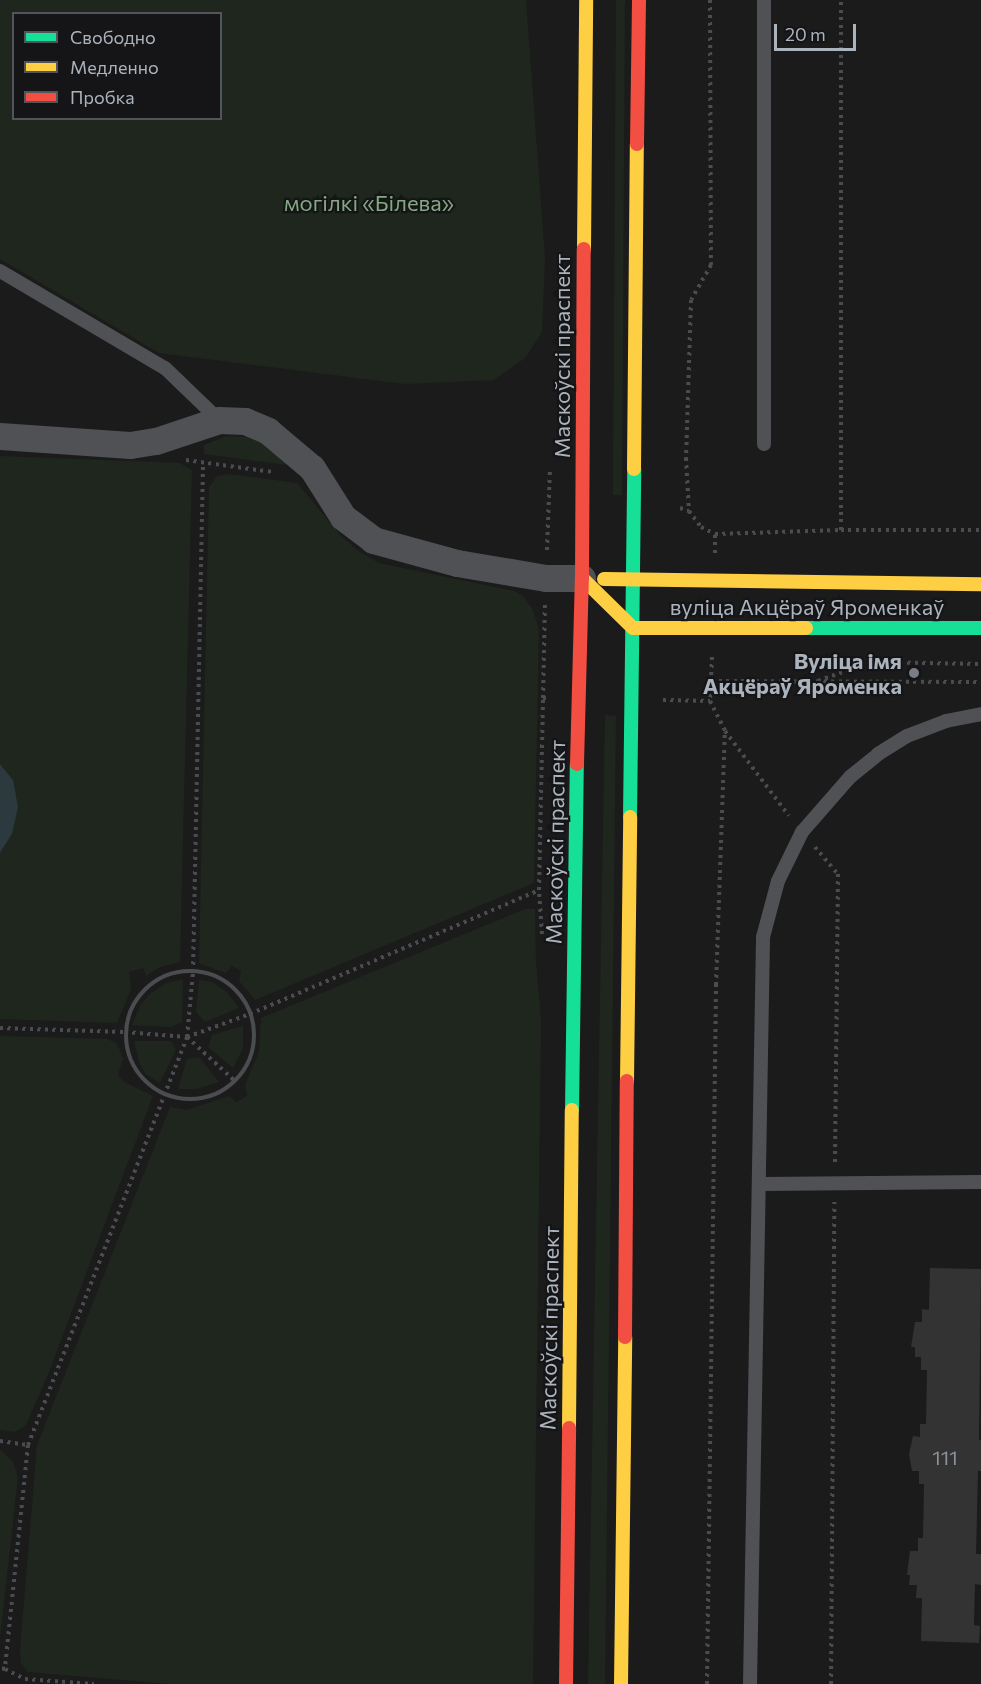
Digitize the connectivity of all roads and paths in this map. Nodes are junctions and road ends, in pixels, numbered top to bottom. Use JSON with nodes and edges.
{"nodes":[{"id":1,"x":586,"y":0,"type":"edge"},
{"id":2,"x":639,"y":0,"type":"edge"},
{"id":3,"x":710,"y":0,"type":"edge"},
{"id":4,"x":764,"y":0,"type":"edge"},
{"id":5,"x":841,"y":0,"type":"edge"},
{"id":6,"x":0,"y":271,"type":"edge"},
{"id":7,"x":219,"y":420,"type":"junction"},
{"id":8,"x":0,"y":436,"type":"edge"},
{"id":9,"x":764,"y":444,"type":"dead end"},
{"id":10,"x":182,"y":459,"type":"dead end"},
{"id":11,"x":203,"y":463,"type":"junction"},
{"id":12,"x":312,"y":468,"type":"junction"},
{"id":13,"x":680,"y":508,"type":"dead end"},
{"id":14,"x":689,"y":511,"type":"junction"},
{"id":15,"x":841,"y":530,"type":"junction"},
{"id":16,"x":981,"y":530,"type":"edge"},
{"id":17,"x":715,"y":534,"type":"junction"},
{"id":18,"x":715,"y":555,"type":"dead end"},
{"id":19,"x":546,"y":578,"type":"junction"},
{"id":20,"x":582,"y":578,"type":"junction"},
{"id":21,"x":633,"y":579,"type":"junction"},
{"id":22,"x":981,"y":584,"type":"edge"},
{"id":23,"x":633,"y":628,"type":"junction"},
{"id":24,"x":981,"y":628,"type":"edge"},
{"id":25,"x":712,"y":651,"type":"dead end"},
{"id":26,"x":981,"y":664,"type":"edge"},
{"id":27,"x":711,"y":681,"type":"junction"},
{"id":28,"x":815,"y":682,"type":"junction"},
{"id":29,"x":981,"y":682,"type":"edge"},
{"id":30,"x":543,"y":698,"type":"junction"},
{"id":31,"x":553,"y":698,"type":"dead end"},
{"id":32,"x":663,"y":700,"type":"dead end"},
{"id":33,"x":710,"y":700,"type":"junction"},
{"id":34,"x":981,"y":714,"type":"edge"},
{"id":35,"x":725,"y":731,"type":"junction"},
{"id":36,"x":802,"y":832,"type":"junction"},
{"id":37,"x":539,"y":890,"type":"junction"},
{"id":38,"x":542,"y":936,"type":"dead end"},
{"id":39,"x":193,"y":972,"type":"junction"},
{"id":40,"x":250,"y":1014,"type":"junction"},
{"id":41,"x":0,"y":1028,"type":"edge"},
{"id":42,"x":125,"y":1032,"type":"junction"},
{"id":43,"x":187,"y":1037,"type":"junction"},
{"id":44,"x":235,"y":1082,"type":"junction"},
{"id":45,"x":166,"y":1095,"type":"junction"},
{"id":46,"x":981,"y":1182,"type":"edge"},
{"id":47,"x":760,"y":1184,"type":"junction"},
{"id":48,"x":834,"y":1184,"type":"junction"},
{"id":49,"x":0,"y":1441,"type":"edge"},
{"id":50,"x":28,"y":1445,"type":"junction"},
{"id":51,"x":3,"y":1668,"type":"edge"},
{"id":52,"x":25,"y":1679,"type":"junction"},
{"id":53,"x":30,"y":1684,"type":"edge"},
{"id":54,"x":94,"y":1684,"type":"edge"},
{"id":55,"x":566,"y":1684,"type":"edge"},
{"id":56,"x":621,"y":1684,"type":"edge"},
{"id":57,"x":707,"y":1684,"type":"edge"},
{"id":58,"x":750,"y":1684,"type":"edge"},
{"id":59,"x":831,"y":1684,"type":"edge"}],
"edges":[{"from":1,"to":20,"type":"main road","name":"Маскоўскі праспект"},
{"from":2,"to":21,"type":"main road"},
{"from":3,"to":14,"type":"path"},
{"from":4,"to":9,"type":"lane"},
{"from":5,"to":15,"type":"path"},
{"from":6,"to":7,"type":"lane"},
{"from":7,"to":8,"type":"street"},
{"from":7,"to":12,"type":"street"},
{"from":10,"to":11,"type":"path"},
{"from":11,"to":12,"type":"path"},
{"from":11,"to":39,"type":"path"},
{"from":12,"to":19,"type":"street"},
{"from":13,"to":14,"type":"path"},
{"from":14,"to":17,"type":"path"},
{"from":15,"to":16,"type":"path"},
{"from":15,"to":17,"type":"path"},
{"from":17,"to":18,"type":"path"},
{"from":19,"to":20,"type":"street"},
{"from":19,"to":30,"type":"path"},
{"from":20,"to":21,"type":"main road","name":"вуліца Акцёраў Яроменкаў"},
{"from":20,"to":23,"type":"main road"},
{"from":20,"to":55,"type":"main road","name":"Маскоўскі праспект"},
{"from":21,"to":22,"type":"main road","name":"вуліца Акцёраў Яроменкаў"},
{"from":21,"to":23,"type":"main road"},
{"from":23,"to":24,"type":"main road","name":"вуліца Акцёраў Яроменкаў"},
{"from":23,"to":56,"type":"main road"},
{"from":25,"to":27,"type":"path"},
{"from":26,"to":28,"type":"path"},
{"from":27,"to":28,"type":"path"},
{"from":27,"to":33,"type":"path"},
{"from":28,"to":29,"type":"path"},
{"from":30,"to":31,"type":"path"},
{"from":30,"to":37,"type":"path"},
{"from":32,"to":33,"type":"path"},
{"from":33,"to":35,"type":"path"},
{"from":34,"to":36,"type":"lane"},
{"from":35,"to":36,"type":"path"},
{"from":35,"to":57,"type":"path"},
{"from":36,"to":47,"type":"lane"},
{"from":36,"to":48,"type":"path"},
{"from":37,"to":38,"type":"path"},
{"from":37,"to":40,"type":"path"},
{"from":39,"to":40,"type":"path"},
{"from":39,"to":42,"type":"path"},
{"from":39,"to":43,"type":"path"},
{"from":40,"to":43,"type":"path"},
{"from":40,"to":44,"type":"path"},
{"from":41,"to":42,"type":"path"},
{"from":42,"to":43,"type":"path"},
{"from":42,"to":45,"type":"path"},
{"from":43,"to":44,"type":"path"},
{"from":43,"to":45,"type":"path"},
{"from":44,"to":45,"type":"path"},
{"from":45,"to":50,"type":"path"},
{"from":46,"to":48,"type":"lane"},
{"from":47,"to":48,"type":"lane"},
{"from":47,"to":58,"type":"lane"},
{"from":48,"to":59,"type":"path"},
{"from":49,"to":50,"type":"path"},
{"from":50,"to":51,"type":"path"},
{"from":51,"to":52,"type":"path"},
{"from":52,"to":53,"type":"path"},
{"from":52,"to":54,"type":"path"}]}
